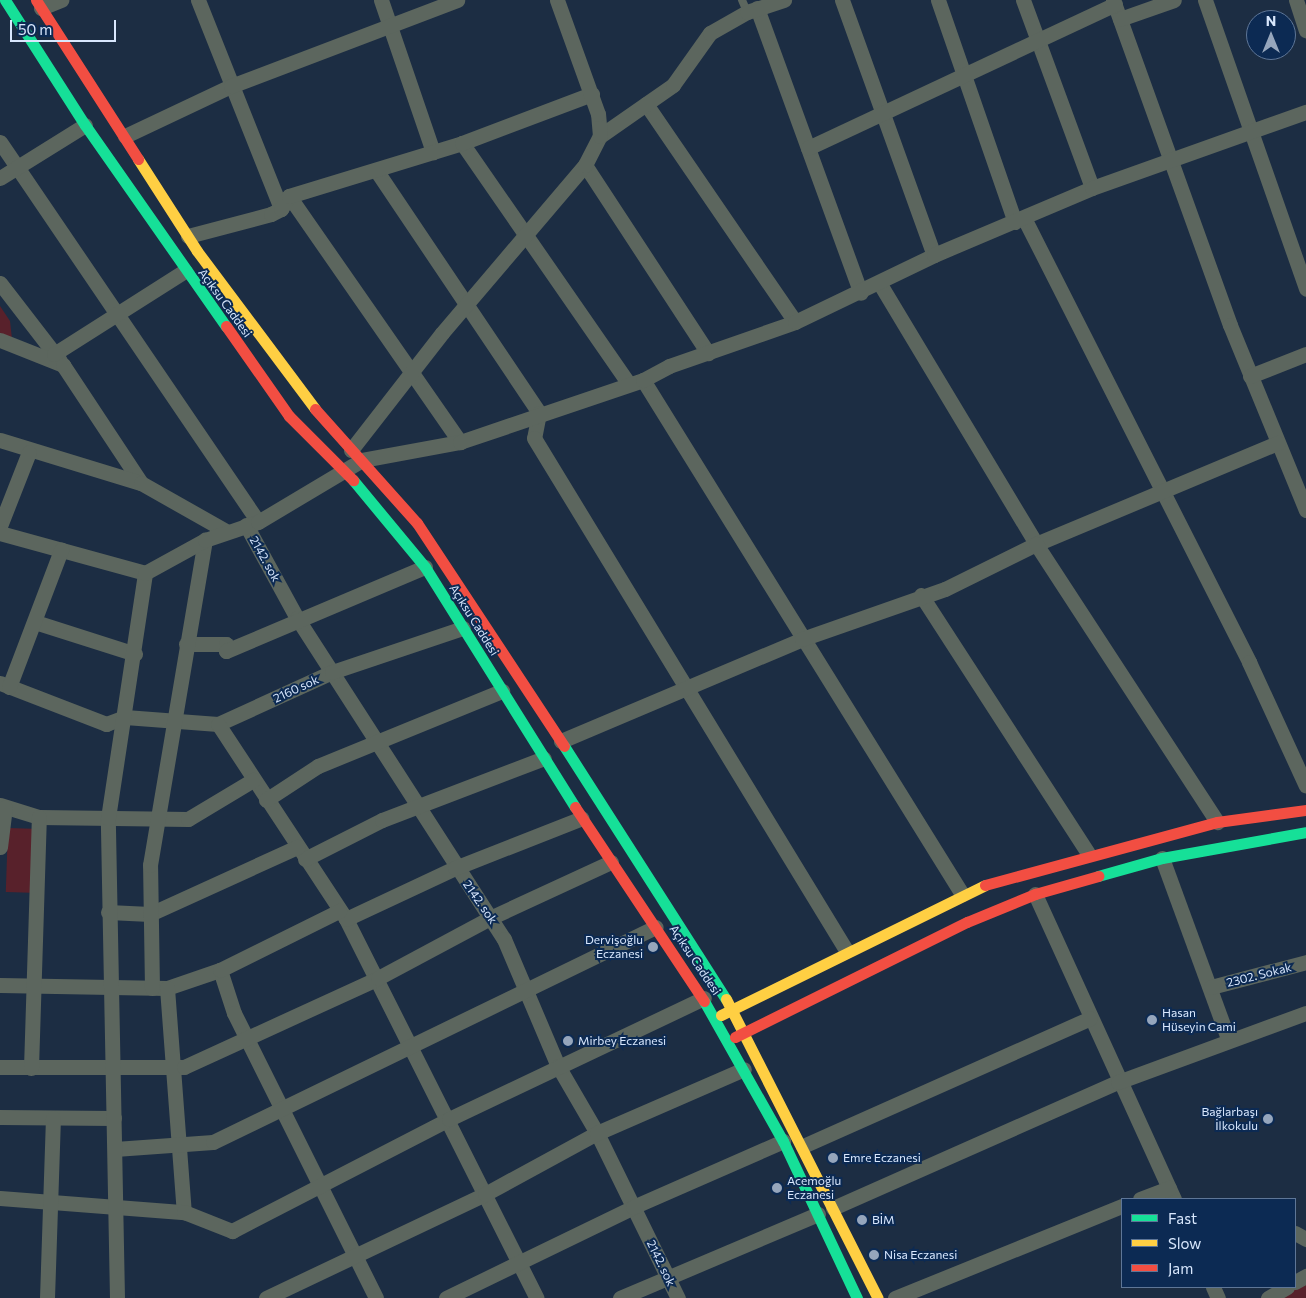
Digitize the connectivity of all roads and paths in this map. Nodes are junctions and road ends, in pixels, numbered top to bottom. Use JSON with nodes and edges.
{"nodes":[{"id":1,"x":5,"y":0,"type":"edge"},
{"id":2,"x":61,"y":0,"type":"edge"},
{"id":3,"x":198,"y":0,"type":"edge"},
{"id":4,"x":380,"y":0,"type":"edge"},
{"id":5,"x":457,"y":0,"type":"edge"},
{"id":6,"x":558,"y":0,"type":"edge"},
{"id":7,"x":784,"y":0,"type":"edge"},
{"id":8,"x":842,"y":0,"type":"edge"},
{"id":9,"x":938,"y":0,"type":"edge"},
{"id":10,"x":1023,"y":0,"type":"edge"},
{"id":11,"x":1174,"y":0,"type":"edge"},
{"id":12,"x":1205,"y":0,"type":"edge"},
{"id":13,"x":1296,"y":0,"type":"edge"},
{"id":14,"x":38,"y":4,"type":"edge"},
{"id":15,"x":749,"y":7,"type":"edge"},
{"id":16,"x":1116,"y":8,"type":"edge"},
{"id":17,"x":390,"y":25,"type":"junction"},
{"id":18,"x":1306,"y":30,"type":"edge"},
{"id":19,"x":1036,"y":41,"type":"junction"},
{"id":20,"x":964,"y":76,"type":"junction"},
{"id":21,"x":231,"y":86,"type":"junction"},
{"id":22,"x":592,"y":94,"type":"junction"},
{"id":23,"x":646,"y":104,"type":"junction"},
{"id":24,"x":883,"y":112,"type":"junction"},
{"id":25,"x":1306,"y":112,"type":"edge"},
{"id":26,"x":85,"y":125,"type":"junction"},
{"id":27,"x":1250,"y":133,"type":"junction"},
{"id":28,"x":124,"y":136,"type":"junction"},
{"id":29,"x":600,"y":136,"type":"junction"},
{"id":30,"x":0,"y":142,"type":"edge"},
{"id":31,"x":462,"y":143,"type":"junction"},
{"id":32,"x":808,"y":148,"type":"junction"},
{"id":33,"x":433,"y":152,"type":"junction"},
{"id":34,"x":1170,"y":158,"type":"junction"},
{"id":35,"x":585,"y":164,"type":"junction"},
{"id":36,"x":17,"y":168,"type":"junction"},
{"id":37,"x":376,"y":170,"type":"junction"},
{"id":38,"x":0,"y":178,"type":"edge"},
{"id":39,"x":1092,"y":188,"type":"junction"},
{"id":40,"x":285,"y":202,"type":"junction"},
{"id":41,"x":1019,"y":220,"type":"junction"},
{"id":42,"x":525,"y":235,"type":"junction"},
{"id":43,"x":188,"y":236,"type":"junction"},
{"id":44,"x":934,"y":255,"type":"junction"},
{"id":45,"x":185,"y":271,"type":"junction"},
{"id":46,"x":0,"y":283,"type":"edge"},
{"id":47,"x":880,"y":284,"type":"junction"},
{"id":48,"x":1306,"y":289,"type":"edge"},
{"id":49,"x":861,"y":293,"type":"junction"},
{"id":50,"x":468,"y":304,"type":"junction"},
{"id":51,"x":116,"y":315,"type":"junction"},
{"id":52,"x":795,"y":322,"type":"junction"},
{"id":53,"x":0,"y":340,"type":"edge"},
{"id":54,"x":708,"y":353,"type":"junction"},
{"id":55,"x":1306,"y":354,"type":"edge"},
{"id":56,"x":58,"y":360,"type":"junction"},
{"id":57,"x":409,"y":374,"type":"junction"},
{"id":58,"x":1250,"y":376,"type":"junction"},
{"id":59,"x":643,"y":380,"type":"junction"},
{"id":60,"x":628,"y":383,"type":"junction"},
{"id":61,"x":540,"y":413,"type":"junction"},
{"id":62,"x":0,"y":440,"type":"edge"},
{"id":63,"x":460,"y":442,"type":"junction"},
{"id":64,"x":1278,"y":443,"type":"junction"},
{"id":65,"x":29,"y":452,"type":"junction"},
{"id":66,"x":356,"y":455,"type":"junction"},
{"id":67,"x":346,"y":471,"type":"junction"},
{"id":68,"x":140,"y":483,"type":"junction"},
{"id":69,"x":1162,"y":493,"type":"junction"},
{"id":70,"x":1306,"y":510,"type":"edge"},
{"id":71,"x":252,"y":523,"type":"junction"},
{"id":72,"x":0,"y":526,"type":"edge"},
{"id":73,"x":226,"y":532,"type":"junction"},
{"id":74,"x":0,"y":533,"type":"edge"},
{"id":75,"x":205,"y":540,"type":"junction"},
{"id":76,"x":1036,"y":544,"type":"junction"},
{"id":77,"x":61,"y":550,"type":"junction"},
{"id":78,"x":425,"y":567,"type":"junction"},
{"id":79,"x":145,"y":573,"type":"junction"},
{"id":80,"x":921,"y":595,"type":"junction"},
{"id":81,"x":297,"y":618,"type":"junction"},
{"id":82,"x":35,"y":622,"type":"junction"},
{"id":83,"x":463,"y":628,"type":"junction"},
{"id":84,"x":802,"y":639,"type":"junction"},
{"id":85,"x":186,"y":644,"type":"junction"},
{"id":86,"x":135,"y":654,"type":"junction"},
{"id":87,"x":332,"y":672,"type":"junction"},
{"id":88,"x":4,"y":685,"type":"edge"},
{"id":89,"x":689,"y":689,"type":"junction"},
{"id":90,"x":502,"y":691,"type":"junction"},
{"id":91,"x":125,"y":717,"type":"junction"},
{"id":92,"x":173,"y":719,"type":"junction"},
{"id":93,"x":218,"y":724,"type":"junction"},
{"id":94,"x":376,"y":740,"type":"junction"},
{"id":95,"x":561,"y":741,"type":"junction"},
{"id":96,"x":544,"y":758,"type":"junction"},
{"id":97,"x":253,"y":780,"type":"junction"},
{"id":98,"x":1306,"y":786,"type":"edge"},
{"id":99,"x":266,"y":800,"type":"junction"},
{"id":100,"x":3,"y":806,"type":"edge"},
{"id":101,"x":419,"y":810,"type":"junction"},
{"id":102,"x":1306,"y":810,"type":"edge"},
{"id":103,"x":39,"y":817,"type":"junction"},
{"id":104,"x":108,"y":818,"type":"junction"},
{"id":105,"x":582,"y":818,"type":"junction"},
{"id":106,"x":157,"y":820,"type":"junction"},
{"id":107,"x":1217,"y":822,"type":"junction"},
{"id":108,"x":1306,"y":832,"type":"edge"},
{"id":109,"x":0,"y":847,"type":"edge"},
{"id":110,"x":301,"y":853,"type":"junction"},
{"id":111,"x":1088,"y":853,"type":"junction"},
{"id":112,"x":1162,"y":858,"type":"junction"},
{"id":113,"x":611,"y":862,"type":"junction"},
{"id":114,"x":455,"y":868,"type":"junction"},
{"id":115,"x":962,"y":894,"type":"junction"},
{"id":116,"x":1035,"y":894,"type":"junction"},
{"id":117,"x":108,"y":912,"type":"junction"},
{"id":118,"x":150,"y":914,"type":"junction"},
{"id":119,"x":343,"y":915,"type":"junction"},
{"id":120,"x":492,"y":917,"type":"junction"},
{"id":121,"x":656,"y":927,"type":"junction"},
{"id":122,"x":846,"y":950,"type":"junction"},
{"id":123,"x":1306,"y":962,"type":"edge"},
{"id":124,"x":220,"y":970,"type":"junction"},
{"id":125,"x":378,"y":978,"type":"junction"},
{"id":126,"x":0,"y":984,"type":"edge"},
{"id":127,"x":34,"y":986,"type":"junction"},
{"id":128,"x":109,"y":987,"type":"junction"},
{"id":129,"x":1211,"y":987,"type":"junction"},
{"id":130,"x":159,"y":988,"type":"junction"},
{"id":131,"x":526,"y":989,"type":"junction"},
{"id":132,"x":704,"y":998,"type":"junction"},
{"id":133,"x":732,"y":1009,"type":"junction"},
{"id":134,"x":1306,"y":1013,"type":"edge"},
{"id":135,"x":716,"y":1018,"type":"junction"},
{"id":136,"x":1090,"y":1018,"type":"junction"},
{"id":137,"x":746,"y":1031,"type":"junction"},
{"id":138,"x":246,"y":1035,"type":"junction"},
{"id":139,"x":1228,"y":1038,"type":"junction"},
{"id":140,"x":729,"y":1040,"type":"junction"},
{"id":141,"x":412,"y":1048,"type":"junction"},
{"id":142,"x":558,"y":1066,"type":"junction"},
{"id":143,"x":0,"y":1067,"type":"edge"},
{"id":144,"x":31,"y":1068,"type":"junction"},
{"id":145,"x":173,"y":1068,"type":"junction"},
{"id":146,"x":744,"y":1069,"type":"junction"},
{"id":147,"x":111,"y":1070,"type":"junction"},
{"id":148,"x":1118,"y":1082,"type":"junction"},
{"id":149,"x":283,"y":1107,"type":"junction"},
{"id":150,"x":0,"y":1116,"type":"edge"},
{"id":151,"x":53,"y":1118,"type":"junction"},
{"id":152,"x":114,"y":1118,"type":"junction"},
{"id":153,"x":449,"y":1120,"type":"junction"},
{"id":154,"x":597,"y":1133,"type":"junction"},
{"id":155,"x":783,"y":1141,"type":"junction"},
{"id":156,"x":180,"y":1146,"type":"junction"},
{"id":157,"x":803,"y":1146,"type":"junction"},
{"id":158,"x":115,"y":1149,"type":"junction"},
{"id":159,"x":321,"y":1187,"type":"junction"},
{"id":160,"x":1171,"y":1193,"type":"edge"},
{"id":161,"x":485,"y":1194,"type":"junction"},
{"id":162,"x":0,"y":1198,"type":"edge"},
{"id":163,"x":1145,"y":1198,"type":"edge"},
{"id":164,"x":49,"y":1202,"type":"junction"},
{"id":165,"x":1121,"y":1206,"type":"edge"},
{"id":166,"x":115,"y":1207,"type":"junction"},
{"id":167,"x":633,"y":1207,"type":"junction"},
{"id":168,"x":832,"y":1208,"type":"junction"},
{"id":169,"x":184,"y":1212,"type":"junction"},
{"id":170,"x":818,"y":1214,"type":"junction"},
{"id":171,"x":354,"y":1254,"type":"junction"},
{"id":172,"x":520,"y":1263,"type":"junction"},
{"id":173,"x":666,"y":1275,"type":"junction"},
{"id":174,"x":1285,"y":1288,"type":"edge"},
{"id":175,"x":47,"y":1298,"type":"edge"},
{"id":176,"x":117,"y":1298,"type":"edge"},
{"id":177,"x":266,"y":1298,"type":"edge"},
{"id":178,"x":376,"y":1298,"type":"edge"},
{"id":179,"x":446,"y":1298,"type":"edge"},
{"id":180,"x":537,"y":1298,"type":"edge"},
{"id":181,"x":620,"y":1298,"type":"edge"},
{"id":182,"x":678,"y":1298,"type":"edge"},
{"id":183,"x":857,"y":1298,"type":"edge"},
{"id":184,"x":878,"y":1298,"type":"edge"},
{"id":185,"x":894,"y":1298,"type":"edge"},
{"id":186,"x":1268,"y":1298,"type":"edge"}],
"edges":[{"from":1,"to":26,"type":"main road","name":"Açıksu Caddesi"},
{"from":2,"to":14,"type":"street"},
{"from":3,"to":21,"type":"street"},
{"from":4,"to":17,"type":"street"},
{"from":5,"to":17,"type":"street"},
{"from":6,"to":22,"type":"street"},
{"from":7,"to":15,"type":"street"},
{"from":8,"to":24,"type":"street"},
{"from":9,"to":20,"type":"street"},
{"from":10,"to":19,"type":"street"},
{"from":11,"to":16,"type":"street"},
{"from":12,"to":27,"type":"street"},
{"from":13,"to":18,"type":"street"},
{"from":14,"to":28,"type":"main road","name":"Açıksu Caddesi"},
{"from":15,"to":23,"type":"street"},
{"from":15,"to":32,"type":"street"},
{"from":16,"to":19,"type":"street"},
{"from":16,"to":34,"type":"street"},
{"from":17,"to":21,"type":"street"},
{"from":17,"to":33,"type":"street"},
{"from":19,"to":20,"type":"street"},
{"from":19,"to":39,"type":"street"},
{"from":20,"to":24,"type":"street"},
{"from":20,"to":41,"type":"street"},
{"from":21,"to":28,"type":"street"},
{"from":21,"to":40,"type":"street"},
{"from":22,"to":29,"type":"street"},
{"from":22,"to":31,"type":"street"},
{"from":23,"to":29,"type":"street"},
{"from":23,"to":52,"type":"street"},
{"from":24,"to":32,"type":"street"},
{"from":24,"to":44,"type":"street"},
{"from":25,"to":27,"type":"street"},
{"from":26,"to":36,"type":"street"},
{"from":26,"to":45,"type":"main road","name":"Açıksu Caddesi"},
{"from":27,"to":34,"type":"street"},
{"from":27,"to":48,"type":"street"},
{"from":28,"to":43,"type":"main road","name":"Açıksu Caddesi"},
{"from":29,"to":35,"type":"street"},
{"from":30,"to":36,"type":"street","name":"2142. sok"},
{"from":31,"to":33,"type":"street"},
{"from":31,"to":42,"type":"street"},
{"from":32,"to":49,"type":"street"},
{"from":33,"to":37,"type":"street"},
{"from":34,"to":39,"type":"street"},
{"from":34,"to":58,"type":"street"},
{"from":35,"to":42,"type":"street"},
{"from":35,"to":54,"type":"street"},
{"from":36,"to":38,"type":"street"},
{"from":36,"to":51,"type":"street","name":"2142. sok"},
{"from":37,"to":40,"type":"street"},
{"from":37,"to":50,"type":"street"},
{"from":39,"to":41,"type":"street"},
{"from":40,"to":43,"type":"street"},
{"from":40,"to":57,"type":"street"},
{"from":41,"to":44,"type":"street"},
{"from":41,"to":69,"type":"street"},
{"from":42,"to":50,"type":"street"},
{"from":42,"to":60,"type":"street"},
{"from":43,"to":66,"type":"main road","name":"Açıksu Caddesi"},
{"from":44,"to":47,"type":"street"},
{"from":45,"to":51,"type":"street"},
{"from":45,"to":67,"type":"main road","name":"Açıksu Caddesi"},
{"from":46,"to":56,"type":"street"},
{"from":47,"to":49,"type":"street"},
{"from":47,"to":76,"type":"street"},
{"from":49,"to":52,"type":"street"},
{"from":50,"to":57,"type":"street"},
{"from":50,"to":61,"type":"street"},
{"from":51,"to":56,"type":"street"},
{"from":51,"to":71,"type":"street","name":"2142. sok"},
{"from":52,"to":54,"type":"street"},
{"from":53,"to":56,"type":"street"},
{"from":54,"to":59,"type":"street"},
{"from":55,"to":58,"type":"street"},
{"from":56,"to":68,"type":"street"},
{"from":57,"to":63,"type":"street"},
{"from":57,"to":66,"type":"street"},
{"from":58,"to":64,"type":"street"},
{"from":59,"to":60,"type":"street"},
{"from":59,"to":84,"type":"street"},
{"from":60,"to":61,"type":"street"},
{"from":61,"to":63,"type":"street"},
{"from":61,"to":89,"type":"street"},
{"from":62,"to":65,"type":"street"},
{"from":63,"to":66,"type":"street"},
{"from":64,"to":69,"type":"street"},
{"from":64,"to":70,"type":"street"},
{"from":65,"to":68,"type":"street"},
{"from":65,"to":72,"type":"street"},
{"from":66,"to":67,"type":"street"},
{"from":66,"to":95,"type":"main road","name":"Açıksu Caddesi"},
{"from":67,"to":71,"type":"street"},
{"from":67,"to":78,"type":"main road","name":"Açıksu Caddesi"},
{"from":68,"to":73,"type":"street"},
{"from":69,"to":76,"type":"street"},
{"from":69,"to":98,"type":"street"},
{"from":71,"to":73,"type":"street"},
{"from":71,"to":81,"type":"street","name":"2142. sok"},
{"from":73,"to":75,"type":"street"},
{"from":74,"to":77,"type":"street"},
{"from":75,"to":79,"type":"street"},
{"from":75,"to":85,"type":"street"},
{"from":76,"to":80,"type":"street"},
{"from":76,"to":107,"type":"street"},
{"from":77,"to":79,"type":"street"},
{"from":77,"to":82,"type":"street"},
{"from":78,"to":81,"type":"street"},
{"from":78,"to":83,"type":"main road","name":"Açıksu Caddesi"},
{"from":79,"to":86,"type":"street"},
{"from":80,"to":84,"type":"street"},
{"from":80,"to":111,"type":"street"},
{"from":81,"to":85,"type":"street"},
{"from":81,"to":87,"type":"street","name":"2142. sok"},
{"from":82,"to":86,"type":"street"},
{"from":82,"to":88,"type":"street"},
{"from":83,"to":87,"type":"street","name":"2160 sok"},
{"from":83,"to":90,"type":"main road","name":"Açıksu Caddesi"},
{"from":84,"to":89,"type":"street"},
{"from":84,"to":115,"type":"street"},
{"from":85,"to":92,"type":"street"},
{"from":86,"to":91,"type":"street"},
{"from":87,"to":93,"type":"street","name":"2160 sok"},
{"from":87,"to":94,"type":"street","name":"2142. sok"},
{"from":88,"to":91,"type":"street"},
{"from":89,"to":95,"type":"street"},
{"from":89,"to":122,"type":"street"},
{"from":90,"to":94,"type":"street"},
{"from":90,"to":96,"type":"main road","name":"Açıksu Caddesi"},
{"from":91,"to":92,"type":"street"},
{"from":91,"to":104,"type":"street"},
{"from":92,"to":93,"type":"street"},
{"from":92,"to":106,"type":"street"},
{"from":93,"to":97,"type":"street"},
{"from":94,"to":99,"type":"street"},
{"from":94,"to":101,"type":"street","name":"2142. sok"},
{"from":95,"to":133,"type":"main road","name":"Açıksu Caddesi"},
{"from":96,"to":101,"type":"street"},
{"from":96,"to":105,"type":"main road","name":"Açıksu Caddesi"},
{"from":97,"to":99,"type":"street"},
{"from":97,"to":106,"type":"street"},
{"from":99,"to":110,"type":"street"},
{"from":100,"to":103,"type":"street"},
{"from":100,"to":109,"type":"street"},
{"from":101,"to":110,"type":"street"},
{"from":101,"to":114,"type":"street","name":"2142. sok"},
{"from":102,"to":107,"type":"main road"},
{"from":103,"to":104,"type":"street"},
{"from":103,"to":127,"type":"street"},
{"from":104,"to":106,"type":"street"},
{"from":104,"to":117,"type":"street"},
{"from":105,"to":113,"type":"main road","name":"Açıksu Caddesi"},
{"from":105,"to":114,"type":"street"},
{"from":106,"to":118,"type":"street"},
{"from":107,"to":111,"type":"main road"},
{"from":108,"to":112,"type":"main road"},
{"from":110,"to":118,"type":"street"},
{"from":110,"to":119,"type":"street"},
{"from":111,"to":115,"type":"main road"},
{"from":112,"to":116,"type":"main road"},
{"from":112,"to":129,"type":"street"},
{"from":113,"to":120,"type":"street"},
{"from":113,"to":121,"type":"main road","name":"Açıksu Caddesi"},
{"from":114,"to":119,"type":"street"},
{"from":114,"to":120,"type":"street","name":"2142. sok"},
{"from":115,"to":122,"type":"main road"},
{"from":116,"to":136,"type":"street"},
{"from":116,"to":137,"type":"main road"},
{"from":117,"to":118,"type":"street"},
{"from":117,"to":128,"type":"street"},
{"from":118,"to":130,"type":"street"},
{"from":119,"to":124,"type":"street"},
{"from":119,"to":125,"type":"street"},
{"from":120,"to":125,"type":"street"},
{"from":120,"to":131,"type":"street","name":"2142. sok"},
{"from":121,"to":131,"type":"street"},
{"from":121,"to":132,"type":"main road","name":"Açıksu Caddesi"},
{"from":122,"to":133,"type":"main road"},
{"from":123,"to":129,"type":"street","name":"2302. Sokak"},
{"from":124,"to":130,"type":"street"},
{"from":124,"to":138,"type":"street"},
{"from":125,"to":138,"type":"street"},
{"from":125,"to":141,"type":"street"},
{"from":126,"to":127,"type":"street"},
{"from":127,"to":128,"type":"street"},
{"from":127,"to":144,"type":"street"},
{"from":128,"to":130,"type":"street"},
{"from":128,"to":147,"type":"street"},
{"from":129,"to":139,"type":"street"},
{"from":130,"to":145,"type":"street"},
{"from":131,"to":141,"type":"street"},
{"from":131,"to":142,"type":"street","name":"2142. sok"},
{"from":132,"to":135,"type":"main road","name":"Açıksu Caddesi"},
{"from":132,"to":142,"type":"street"},
{"from":133,"to":135,"type":"main road"},
{"from":133,"to":137,"type":"main road","name":"Açıksu Caddesi"},
{"from":134,"to":139,"type":"street"},
{"from":135,"to":140,"type":"main road","name":"Açıksu Caddesi"},
{"from":136,"to":148,"type":"street"},
{"from":136,"to":157,"type":"street"},
{"from":137,"to":140,"type":"main road"},
{"from":137,"to":157,"type":"main road","name":"Açıksu Caddesi"},
{"from":138,"to":145,"type":"street"},
{"from":138,"to":149,"type":"street"},
{"from":139,"to":148,"type":"street"},
{"from":140,"to":146,"type":"main road","name":"Açıksu Caddesi"},
{"from":141,"to":149,"type":"street"},
{"from":141,"to":153,"type":"street"},
{"from":142,"to":153,"type":"street"},
{"from":142,"to":154,"type":"street","name":"2142. sok"},
{"from":143,"to":144,"type":"street"},
{"from":144,"to":147,"type":"street"},
{"from":145,"to":147,"type":"street"},
{"from":145,"to":156,"type":"street"},
{"from":146,"to":154,"type":"street"},
{"from":146,"to":155,"type":"main road","name":"Açıksu Caddesi"},
{"from":147,"to":152,"type":"street"},
{"from":148,"to":160,"type":"street"},
{"from":148,"to":168,"type":"street"},
{"from":149,"to":156,"type":"street"},
{"from":149,"to":159,"type":"street"},
{"from":150,"to":151,"type":"street"},
{"from":151,"to":152,"type":"street"},
{"from":151,"to":164,"type":"street"},
{"from":152,"to":158,"type":"street"},
{"from":153,"to":159,"type":"street"},
{"from":153,"to":161,"type":"street"},
{"from":154,"to":161,"type":"street"},
{"from":154,"to":167,"type":"street","name":"2142. sok"},
{"from":155,"to":167,"type":"street"},
{"from":155,"to":170,"type":"main road","name":"Açıksu Caddesi"},
{"from":156,"to":158,"type":"street"},
{"from":156,"to":169,"type":"street"},
{"from":157,"to":168,"type":"main road","name":"Açıksu Caddesi"},
{"from":158,"to":166,"type":"street"},
{"from":159,"to":169,"type":"street"},
{"from":159,"to":171,"type":"street"},
{"from":160,"to":163,"type":"street"},
{"from":161,"to":171,"type":"street"},
{"from":161,"to":172,"type":"street"},
{"from":162,"to":164,"type":"street"},
{"from":164,"to":166,"type":"street"},
{"from":164,"to":175,"type":"street"},
{"from":165,"to":185,"type":"street"},
{"from":166,"to":169,"type":"street"},
{"from":166,"to":176,"type":"street"},
{"from":167,"to":172,"type":"street"},
{"from":167,"to":173,"type":"street","name":"2142. sok"},
{"from":168,"to":184,"type":"main road","name":"Açıksu Caddesi"},
{"from":170,"to":173,"type":"street"},
{"from":170,"to":183,"type":"main road","name":"Açıksu Caddesi"},
{"from":171,"to":177,"type":"street"},
{"from":171,"to":178,"type":"street"},
{"from":172,"to":179,"type":"street"},
{"from":172,"to":180,"type":"street"},
{"from":173,"to":181,"type":"street"},
{"from":173,"to":182,"type":"street","name":"2142. sok"},
{"from":174,"to":186,"type":"street"}]}
